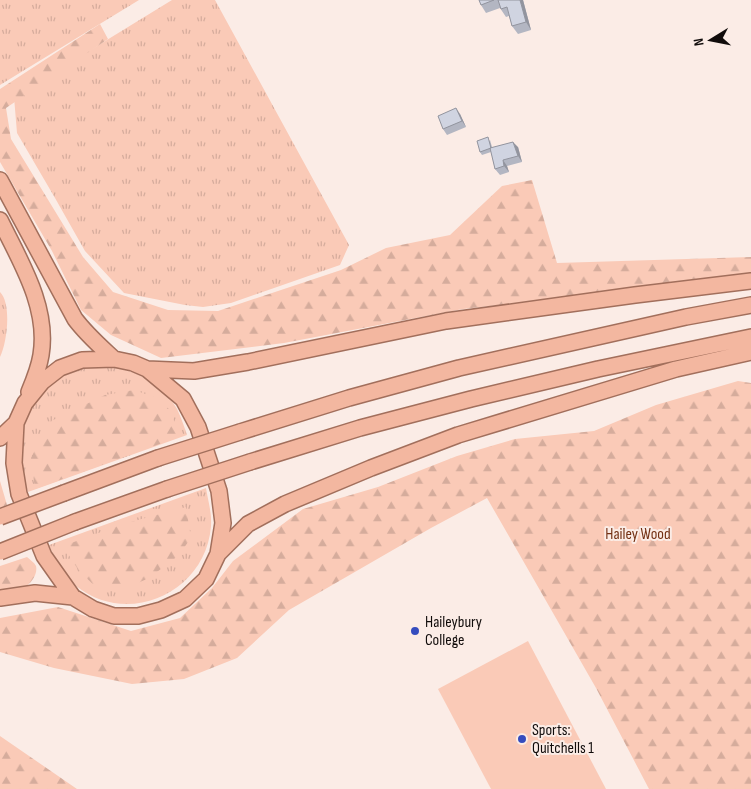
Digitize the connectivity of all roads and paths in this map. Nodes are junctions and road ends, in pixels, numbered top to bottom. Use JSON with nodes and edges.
{"nodes":[{"id":1,"x":0,"y":180,"type":"edge"},
{"id":2,"x":0,"y":220,"type":"edge"},
{"id":3,"x":751,"y":281,"type":"edge"},
{"id":4,"x":751,"y":305,"type":"edge"},
{"id":5,"x":751,"y":337,"type":"edge"},
{"id":6,"x":751,"y":352,"type":"edge"},
{"id":7,"x":114,"y":359,"type":"junction"},
{"id":8,"x":147,"y":369,"type":"junction"},
{"id":9,"x":25,"y":403,"type":"junction"},
{"id":10,"x":16,"y":423,"type":"junction"},
{"id":11,"x":0,"y":438,"type":"edge"},
{"id":12,"x":0,"y":518,"type":"edge"},
{"id":13,"x":0,"y":552,"type":"edge"},
{"id":14,"x":218,"y":554,"type":"junction"},
{"id":15,"x":73,"y":597,"type":"junction"},
{"id":16,"x":0,"y":598,"type":"edge"}],
"edges":[{"from":1,"to":7,"type":"highway"},
{"from":2,"to":9,"type":"highway"},
{"from":3,"to":8,"type":"highway"},
{"from":4,"to":12,"type":"highway","bridge":true},
{"from":5,"to":13,"type":"highway","bridge":true},
{"from":6,"to":14,"type":"highway"},
{"from":7,"to":8,"type":"highway"},
{"from":7,"to":9,"type":"highway"},
{"from":8,"to":14,"type":"highway"},
{"from":9,"to":10,"type":"highway"},
{"from":10,"to":11,"type":"highway"},
{"from":10,"to":15,"type":"highway"},
{"from":14,"to":15,"type":"highway"},
{"from":15,"to":16,"type":"highway"}]}
